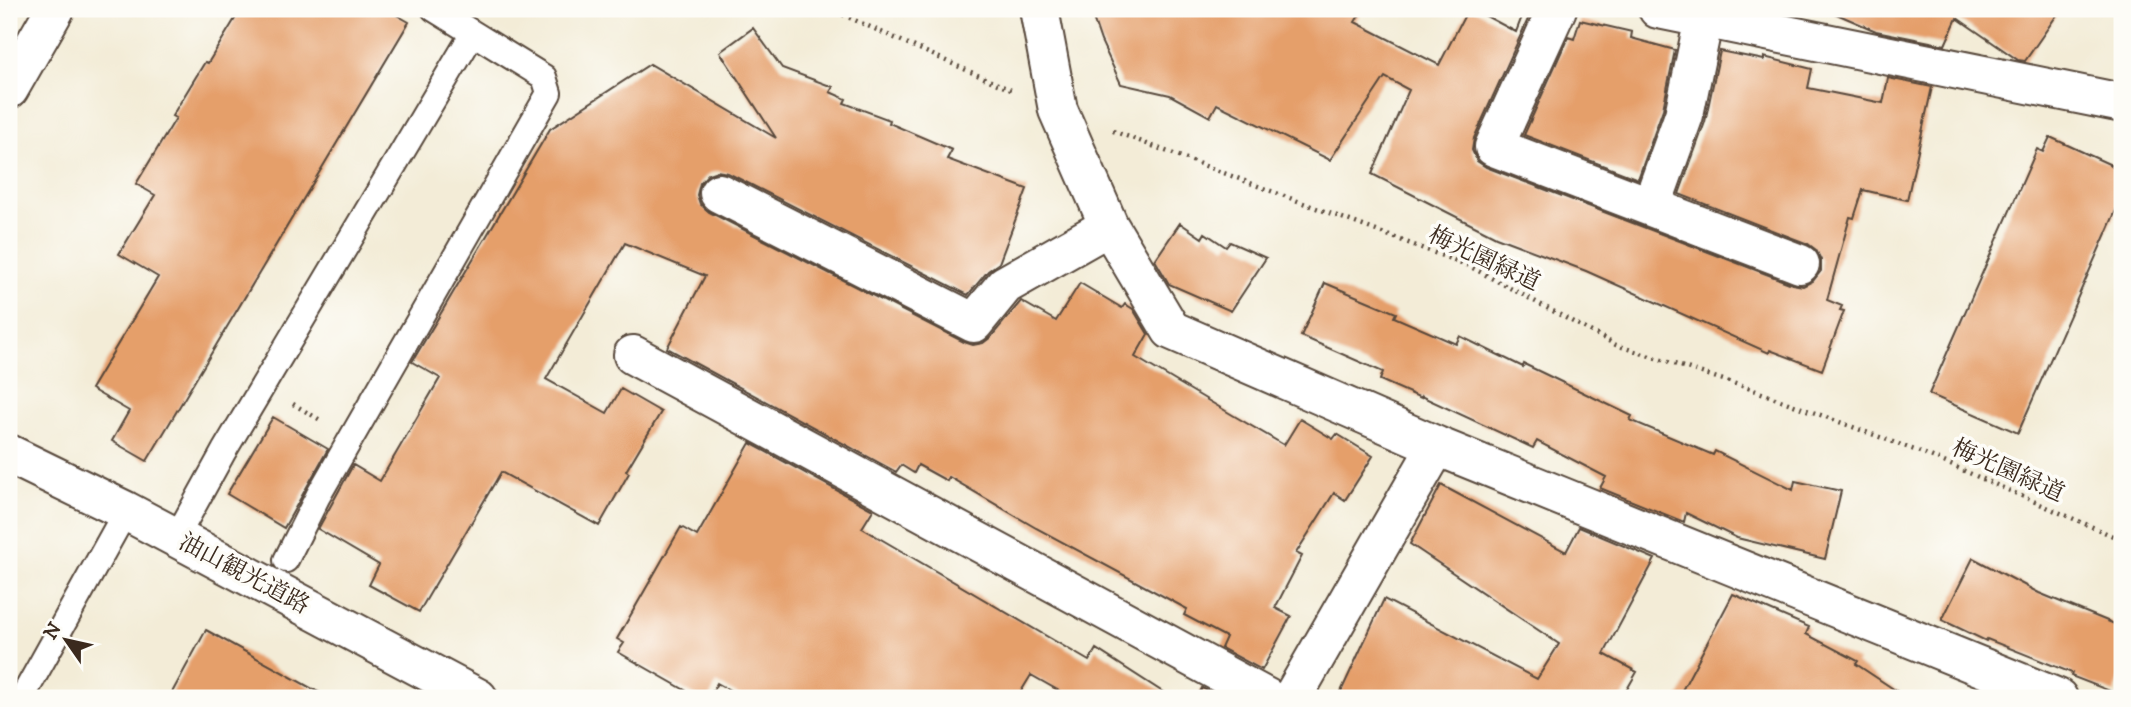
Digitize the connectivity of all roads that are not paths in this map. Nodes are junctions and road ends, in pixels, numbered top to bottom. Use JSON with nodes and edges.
{"nodes":[{"id":1,"x":55,"y":9,"type":"edge"},
{"id":2,"x":434,"y":9,"type":"edge"},
{"id":3,"x":1039,"y":9,"type":"edge"},
{"id":4,"x":1557,"y":9,"type":"edge"},
{"id":5,"x":1658,"y":9,"type":"edge"},
{"id":6,"x":1704,"y":18,"type":"junction"},
{"id":7,"x":473,"y":33,"type":"junction"},
{"id":8,"x":9,"y":89,"type":"edge"},
{"id":9,"x":2122,"y":103,"type":"edge"},
{"id":10,"x":719,"y":193,"type":"dead end"},
{"id":11,"x":1651,"y":207,"type":"junction"},
{"id":12,"x":1109,"y":226,"type":"junction"},
{"id":13,"x":1800,"y":264,"type":"dead end"},
{"id":14,"x":633,"y":355,"type":"dead end"},
{"id":15,"x":1437,"y":446,"type":"junction"},
{"id":16,"x":9,"y":454,"type":"edge"},
{"id":17,"x":126,"y":511,"type":"junction"},
{"id":18,"x":176,"y":538,"type":"junction"},
{"id":19,"x":286,"y":560,"type":"dead end"},
{"id":20,"x":22,"y":698,"type":"edge"},
{"id":21,"x":478,"y":698,"type":"edge"},
{"id":22,"x":1267,"y":698,"type":"edge"},
{"id":23,"x":1292,"y":698,"type":"edge"},
{"id":24,"x":2058,"y":698,"type":"edge"}],
"edges":[{"from":1,"to":8,"type":"street"},
{"from":2,"to":7,"type":"lane"},
{"from":3,"to":12,"type":"street"},
{"from":4,"to":11,"type":"street"},
{"from":5,"to":6,"type":"street"},
{"from":6,"to":9,"type":"street"},
{"from":6,"to":11,"type":"street"},
{"from":7,"to":18,"type":"lane"},
{"from":7,"to":19,"type":"lane"},
{"from":10,"to":12,"type":"street"},
{"from":11,"to":13,"type":"street"},
{"from":12,"to":15,"type":"street"},
{"from":14,"to":22,"type":"street"},
{"from":15,"to":23,"type":"street"},
{"from":15,"to":24,"type":"street"},
{"from":16,"to":17,"type":"street","name":"油山観光道路"},
{"from":17,"to":18,"type":"street","name":"油山観光道路"},
{"from":17,"to":20,"type":"lane"},
{"from":18,"to":21,"type":"street","name":"油山観光道路"}]}
